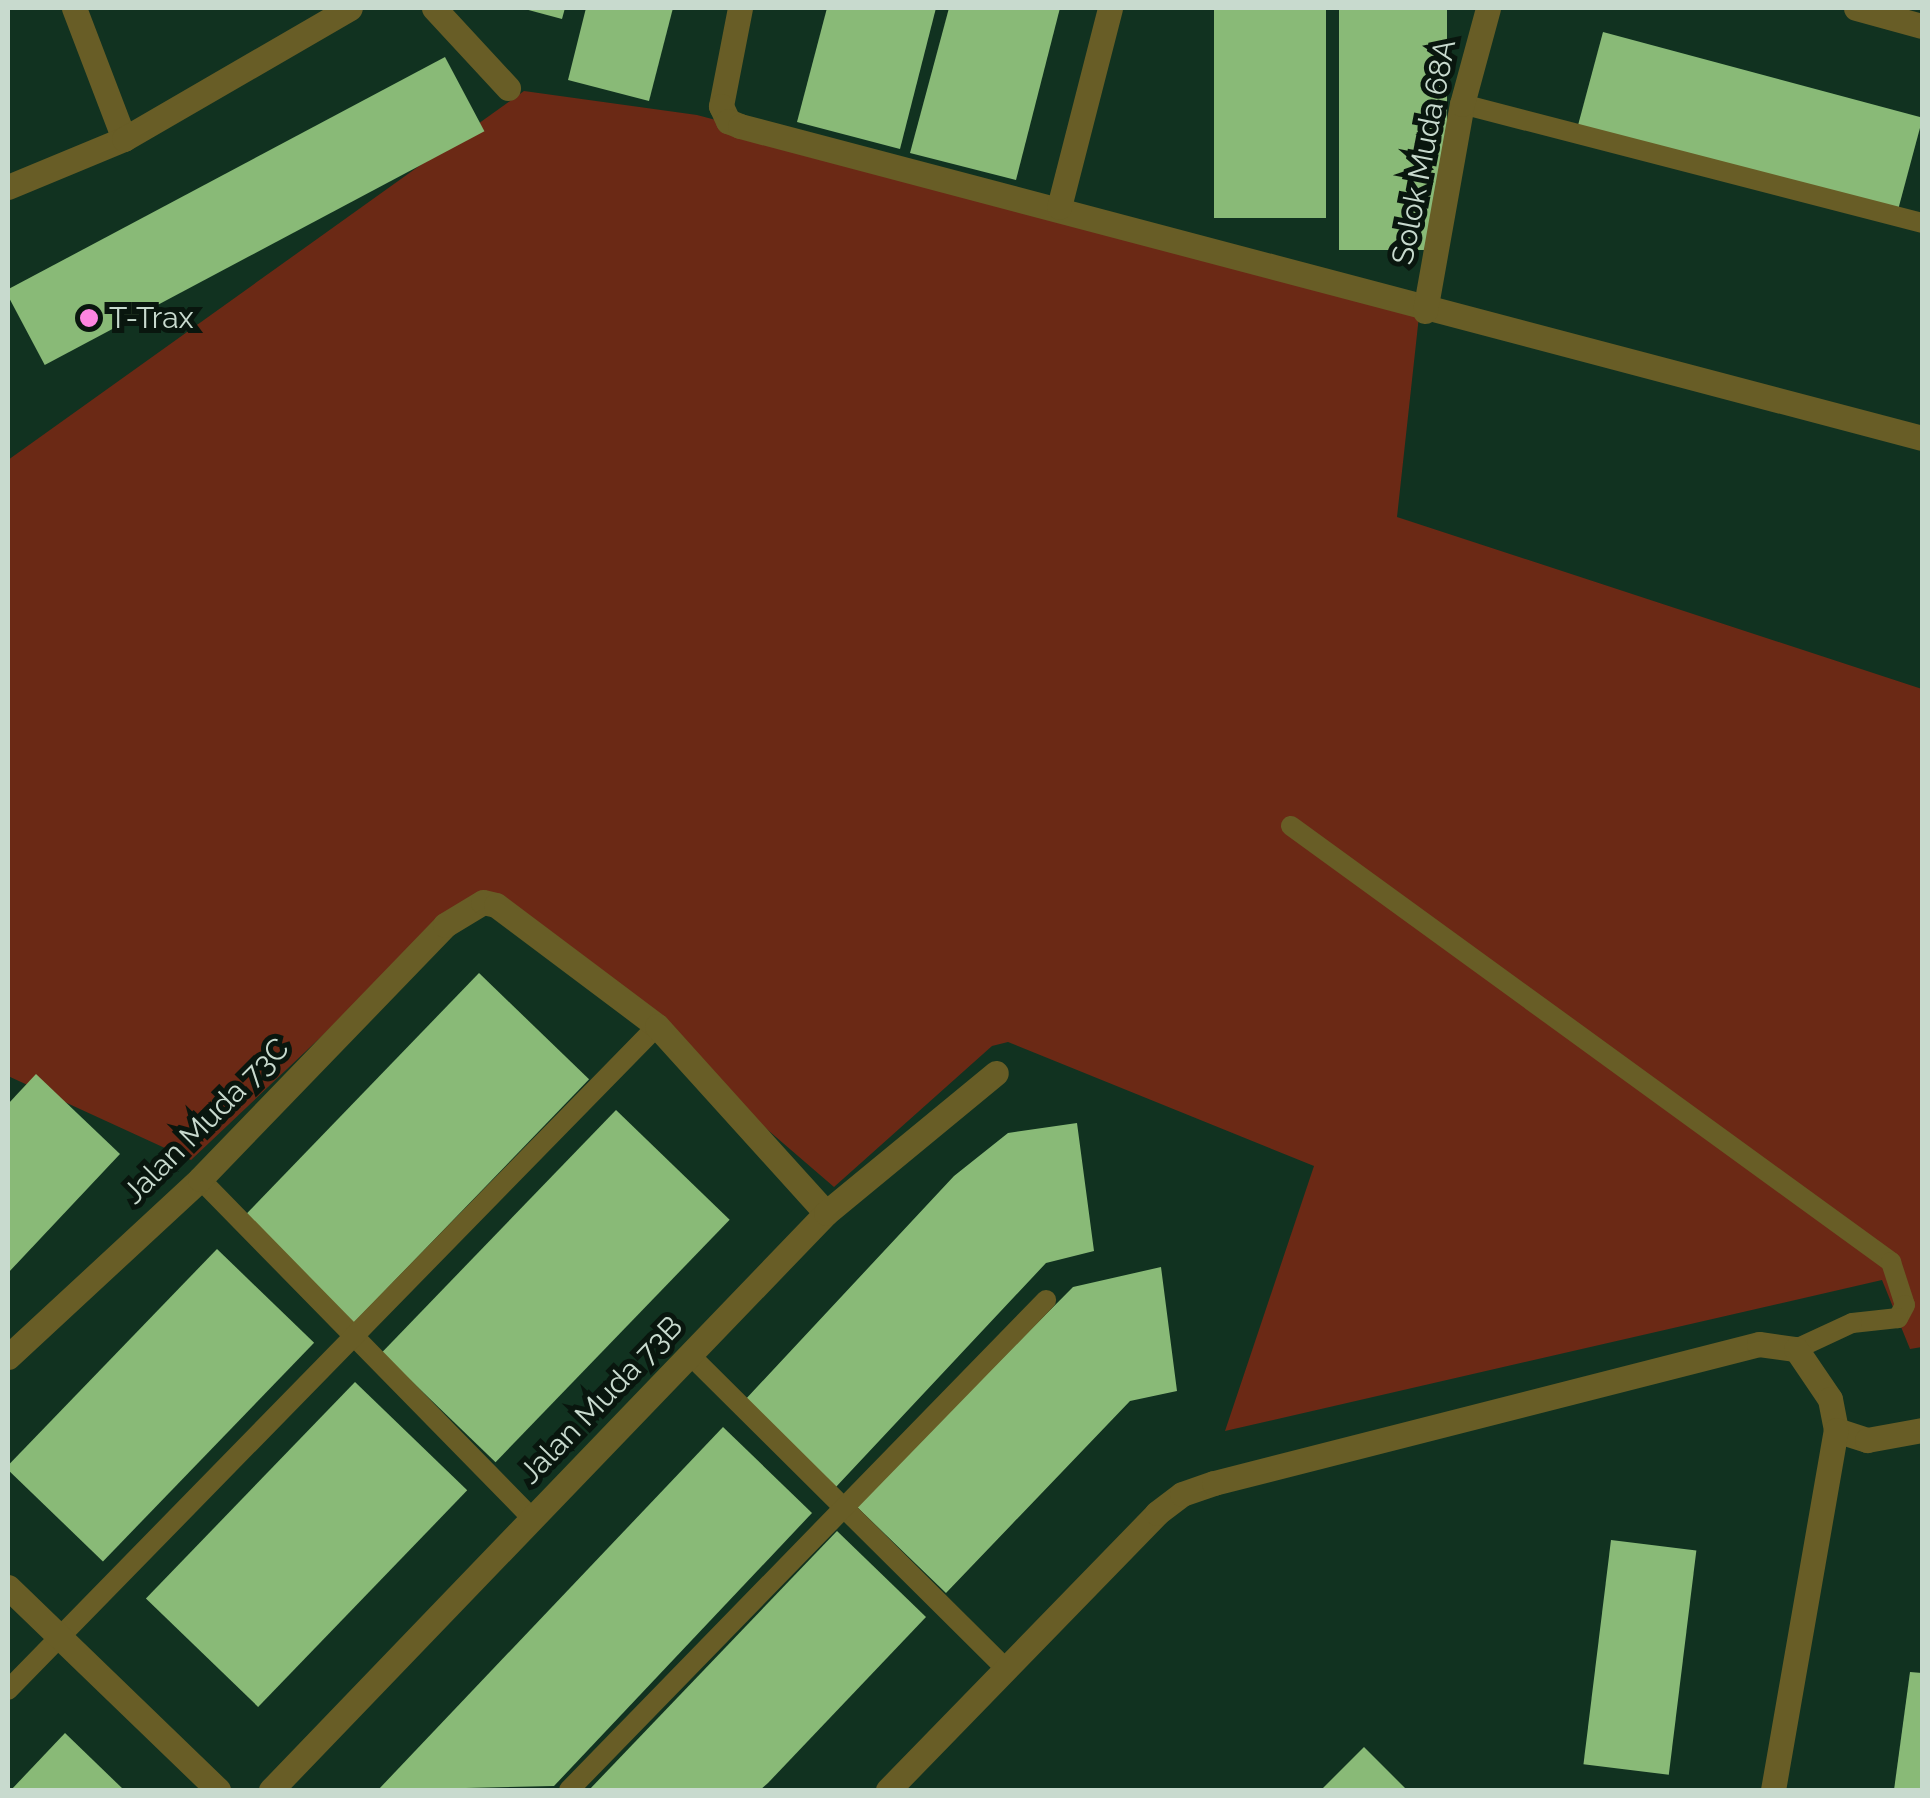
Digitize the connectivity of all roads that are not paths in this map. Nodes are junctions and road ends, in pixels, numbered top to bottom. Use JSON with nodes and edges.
{"nodes":[{"id":1,"x":74,"y":8,"type":"edge"},
{"id":2,"x":350,"y":8,"type":"edge"},
{"id":3,"x":434,"y":8,"type":"edge"},
{"id":4,"x":740,"y":8,"type":"edge"},
{"id":5,"x":1110,"y":8,"type":"edge"},
{"id":6,"x":1488,"y":8,"type":"edge"},
{"id":7,"x":1856,"y":8,"type":"edge"},
{"id":8,"x":1922,"y":26,"type":"edge"},
{"id":9,"x":508,"y":88,"type":"dead end"},
{"id":10,"x":1462,"y":104,"type":"junction"},
{"id":11,"x":124,"y":139,"type":"junction"},
{"id":12,"x":8,"y":187,"type":"edge"},
{"id":13,"x":1059,"y":207,"type":"junction"},
{"id":14,"x":1922,"y":222,"type":"edge"},
{"id":15,"x":1426,"y":311,"type":"junction"},
{"id":16,"x":1922,"y":438,"type":"edge"},
{"id":17,"x":1291,"y":826,"type":"dead end"},
{"id":18,"x":657,"y":1026,"type":"junction"},
{"id":19,"x":996,"y":1073,"type":"dead end"},
{"id":20,"x":200,"y":1178,"type":"junction"},
{"id":21,"x":826,"y":1213,"type":"junction"},
{"id":22,"x":1046,"y":1300,"type":"dead end"},
{"id":23,"x":352,"y":1335,"type":"junction"},
{"id":24,"x":1796,"y":1349,"type":"junction"},
{"id":25,"x":690,"y":1354,"type":"junction"},
{"id":26,"x":8,"y":1357,"type":"edge"},
{"id":27,"x":1836,"y":1430,"type":"junction"},
{"id":28,"x":1922,"y":1430,"type":"edge"},
{"id":29,"x":844,"y":1508,"type":"junction"},
{"id":30,"x":532,"y":1518,"type":"junction"},
{"id":31,"x":8,"y":1587,"type":"edge"},
{"id":32,"x":57,"y":1635,"type":"junction"},
{"id":33,"x":1006,"y":1669,"type":"junction"},
{"id":34,"x":8,"y":1690,"type":"edge"},
{"id":35,"x":218,"y":1790,"type":"edge"},
{"id":36,"x":271,"y":1790,"type":"edge"},
{"id":37,"x":569,"y":1790,"type":"edge"},
{"id":38,"x":888,"y":1790,"type":"edge"},
{"id":39,"x":1773,"y":1790,"type":"edge"}],
"edges":[{"from":1,"to":11,"type":"street"},
{"from":2,"to":11,"type":"street"},
{"from":3,"to":9,"type":"street"},
{"from":4,"to":13,"type":"street"},
{"from":5,"to":13,"type":"street"},
{"from":6,"to":10,"type":"street","name":"Solok Muda 68A"},
{"from":7,"to":8,"type":"street"},
{"from":10,"to":14,"type":"lane"},
{"from":10,"to":15,"type":"street","name":"Solok Muda 68A"},
{"from":11,"to":12,"type":"street"},
{"from":13,"to":15,"type":"street"},
{"from":15,"to":16,"type":"street"},
{"from":17,"to":24,"type":"lane"},
{"from":18,"to":20,"type":"street","name":"Jalan Muda 73C"},
{"from":18,"to":21,"type":"street"},
{"from":18,"to":23,"type":"lane"},
{"from":19,"to":21,"type":"street","name":"Jalan Muda 73B"},
{"from":20,"to":23,"type":"lane"},
{"from":20,"to":26,"type":"street","name":"Jalan Muda 73C"},
{"from":21,"to":25,"type":"street","name":"Jalan Muda 73B"},
{"from":22,"to":29,"type":"lane"},
{"from":23,"to":30,"type":"lane"},
{"from":23,"to":32,"type":"lane"},
{"from":24,"to":27,"type":"street"},
{"from":24,"to":33,"type":"street"},
{"from":25,"to":29,"type":"lane"},
{"from":25,"to":30,"type":"street","name":"Jalan Muda 73B"},
{"from":27,"to":28,"type":"street"},
{"from":27,"to":39,"type":"street"},
{"from":29,"to":33,"type":"lane"},
{"from":29,"to":37,"type":"lane"},
{"from":30,"to":36,"type":"street","name":"Jalan Muda 73B"},
{"from":31,"to":32,"type":"street"},
{"from":32,"to":34,"type":"lane"},
{"from":32,"to":35,"type":"street"},
{"from":33,"to":38,"type":"street"}]}
